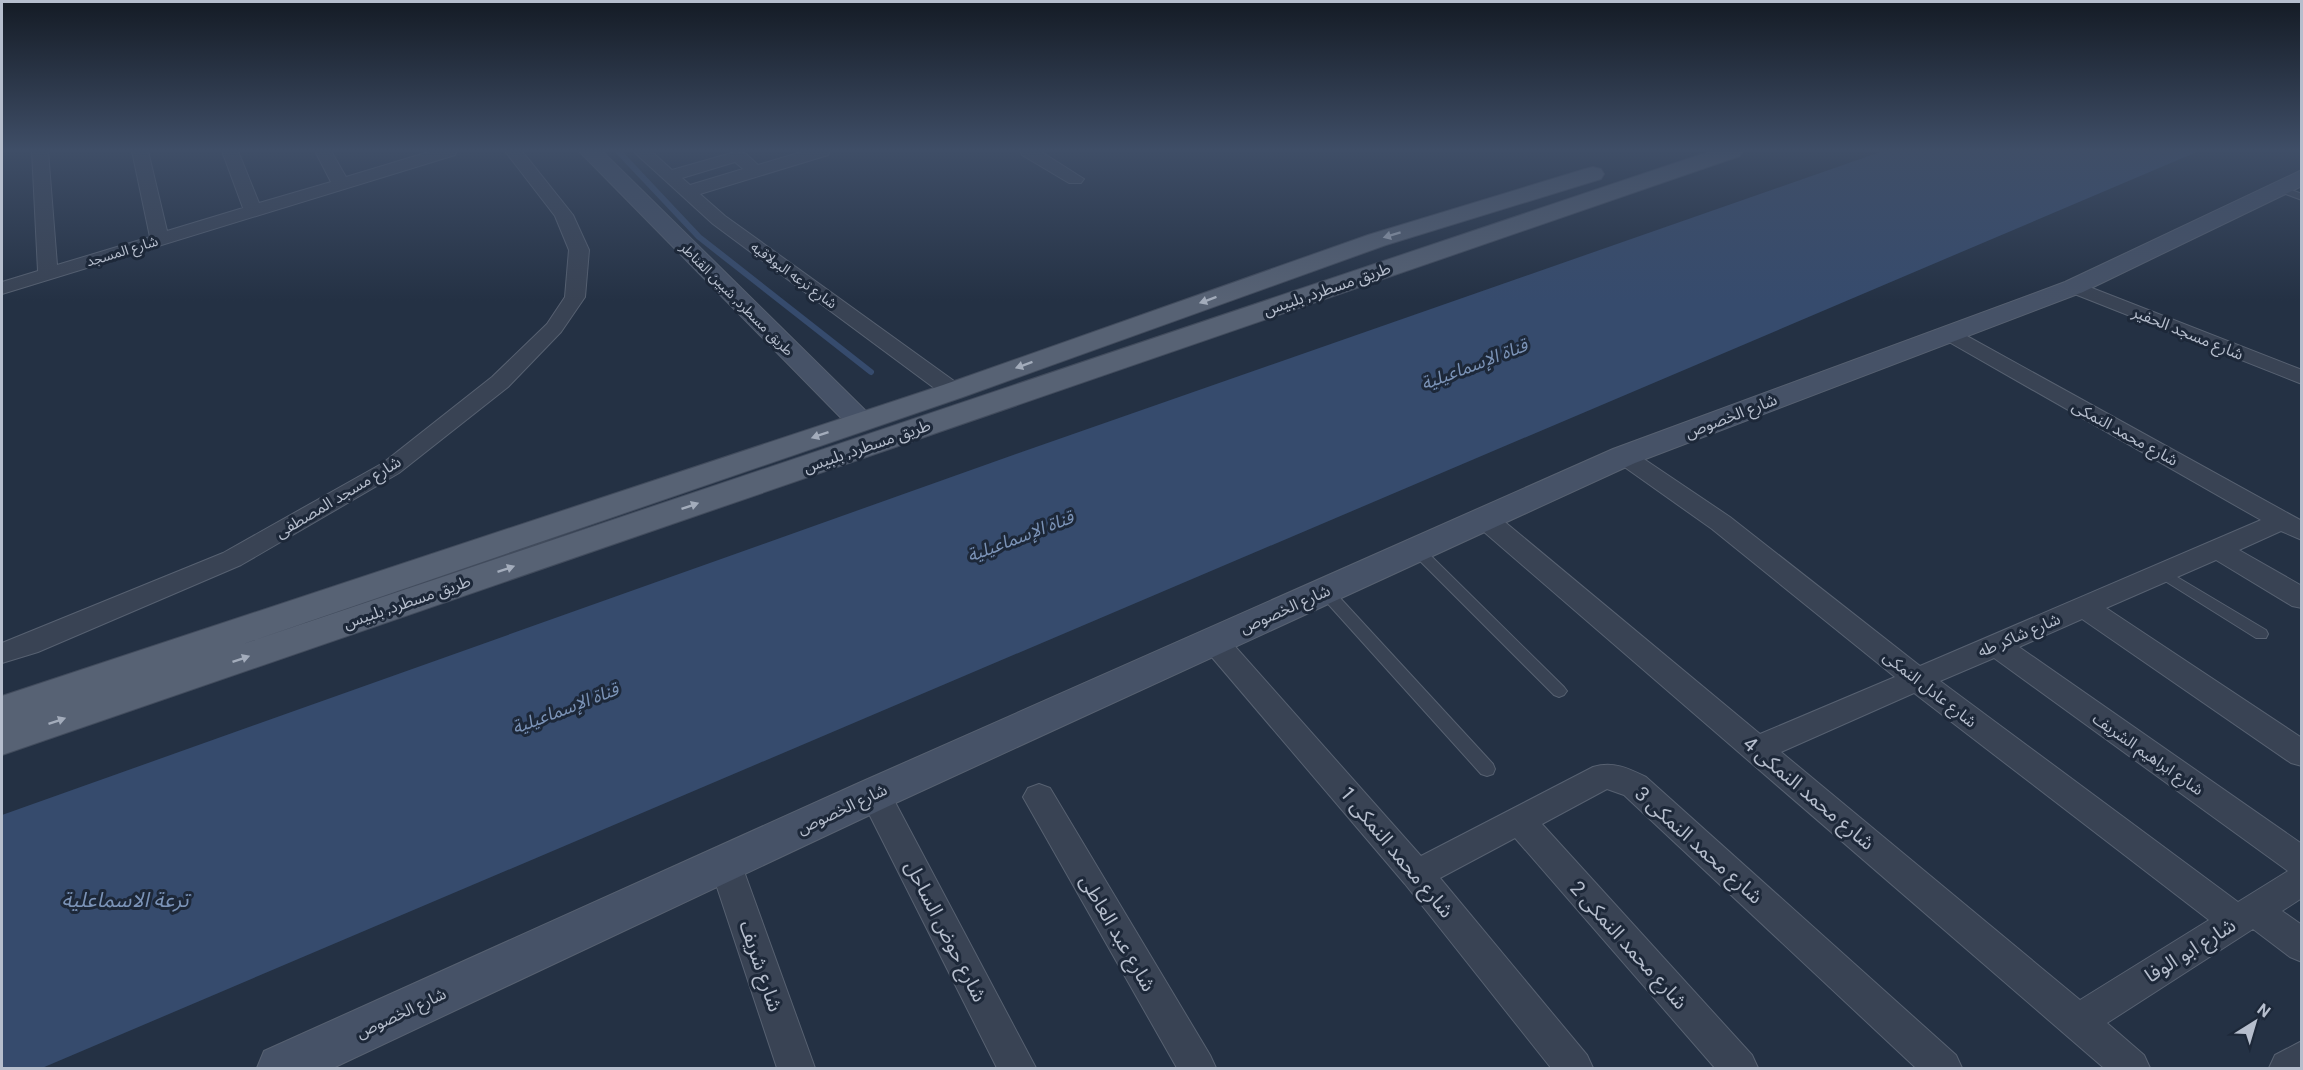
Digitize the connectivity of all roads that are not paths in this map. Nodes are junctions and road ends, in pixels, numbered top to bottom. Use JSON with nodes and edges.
{"nodes":[{"id":1,"x":43,"y":201,"type":"edge"},
{"id":2,"x":151,"y":201,"type":"edge"},
{"id":3,"x":249,"y":201,"type":"edge"},
{"id":4,"x":286,"y":201,"type":"edge"},
{"id":5,"x":553,"y":201,"type":"edge"},
{"id":6,"x":640,"y":201,"type":"edge"},
{"id":7,"x":697,"y":201,"type":"edge"},
{"id":8,"x":1505,"y":201,"type":"edge"},
{"id":9,"x":1585,"y":201,"type":"edge"},
{"id":10,"x":2262,"y":201,"type":"edge"},
{"id":11,"x":253,"y":211,"type":"junction"},
{"id":12,"x":160,"y":240,"type":"junction"},
{"id":13,"x":48,"y":274,"type":"junction"},
{"id":14,"x":2074,"y":287,"type":"junction"},
{"id":15,"x":2,"y":288,"type":"edge"},
{"id":16,"x":1948,"y":334,"type":"junction"},
{"id":17,"x":2301,"y":378,"type":"edge"},
{"id":18,"x":953,"y":390,"type":"junction"},
{"id":19,"x":860,"y":421,"type":"junction"},
{"id":20,"x":1624,"y":456,"type":"junction"},
{"id":21,"x":1485,"y":519,"type":"junction"},
{"id":22,"x":2291,"y":527,"type":"edge"},
{"id":23,"x":2218,"y":549,"type":"junction"},
{"id":24,"x":1417,"y":550,"type":"junction"},
{"id":25,"x":2162,"y":573,"type":"junction"},
{"id":26,"x":1325,"y":591,"type":"junction"},
{"id":27,"x":2301,"y":599,"type":"edge"},
{"id":28,"x":2084,"y":607,"type":"junction"},
{"id":29,"x":2261,"y":634,"type":"dead end"},
{"id":30,"x":1214,"y":641,"type":"junction"},
{"id":31,"x":1995,"y":644,"type":"junction"},
{"id":32,"x":2,"y":653,"type":"edge"},
{"id":33,"x":1918,"y":680,"type":"junction"},
{"id":34,"x":1559,"y":691,"type":"dead end"},
{"id":35,"x":2,"y":711,"type":"edge"},
{"id":36,"x":2,"y":740,"type":"edge"},
{"id":37,"x":1757,"y":749,"type":"junction"},
{"id":38,"x":2301,"y":754,"type":"edge"},
{"id":39,"x":1487,"y":769,"type":"dead end"},
{"id":40,"x":874,"y":794,"type":"junction"},
{"id":41,"x":1039,"y":797,"type":"dead end"},
{"id":42,"x":1519,"y":821,"type":"junction"},
{"id":43,"x":725,"y":863,"type":"junction"},
{"id":44,"x":2301,"y":863,"type":"edge"},
{"id":45,"x":1417,"y":874,"type":"junction"},
{"id":46,"x":2301,"y":880,"type":"edge"},
{"id":47,"x":2245,"y":915,"type":"junction"},
{"id":48,"x":2301,"y":946,"type":"edge"},
{"id":49,"x":2078,"y":1021,"type":"junction"},
{"id":50,"x":281,"y":1068,"type":"edge"},
{"id":51,"x":796,"y":1068,"type":"edge"},
{"id":52,"x":1017,"y":1068,"type":"edge"},
{"id":53,"x":1197,"y":1068,"type":"edge"},
{"id":54,"x":1574,"y":1068,"type":"edge"},
{"id":55,"x":1740,"y":1068,"type":"edge"},
{"id":56,"x":1943,"y":1068,"type":"edge"},
{"id":57,"x":2131,"y":1068,"type":"edge"}],
"edges":[{"from":1,"to":13,"type":"street"},
{"from":2,"to":12,"type":"street"},
{"from":3,"to":11,"type":"street"},
{"from":4,"to":11,"type":"street","name":"شارع المسجد"},
{"from":5,"to":32,"type":"street","name":"شارع مسجد المصطفى"},
{"from":6,"to":19,"type":"main road","name":"طريق مسطرد, شبين القناطر"},
{"from":7,"to":18,"type":"street","name":"شارع ترعه البولاقيه"},
{"from":8,"to":18,"type":"main road","name":"طريق مسطرد, بلبيس","one_way":true},
{"from":36,"to":9,"type":"main road","name":"طريق مسطرد, بلبيس","one_way":true},
{"from":10,"to":14,"type":"main road","name":"شارع الخصوص"},
{"from":11,"to":12,"type":"street","name":"شارع المسجد"},
{"from":12,"to":13,"type":"street","name":"شارع المسجد"},
{"from":13,"to":15,"type":"street","name":"شارع المسجد"},
{"from":14,"to":16,"type":"main road","name":"شارع الخصوص"},
{"from":14,"to":17,"type":"street","name":"شارع مسجد الحفير"},
{"from":16,"to":20,"type":"main road","name":"شارع الخصوص"},
{"from":16,"to":22,"type":"street","name":"شارع محمد النمكى"},
{"from":18,"to":19,"type":"main road","name":"طريق مسطرد, بلبيس"},
{"from":19,"to":35,"type":"main road","name":"طريق مسطرد, بلبيس","one_way":true},
{"from":20,"to":21,"type":"main road","name":"شارع الخصوص"},
{"from":20,"to":33,"type":"street","name":"شارع عادل النمكى"},
{"from":21,"to":24,"type":"main road","name":"شارع الخصوص"},
{"from":21,"to":37,"type":"street","name":"شارع محمد النمكى 4"},
{"from":22,"to":23,"type":"street","name":"شارع شاكر طه"},
{"from":23,"to":25,"type":"street","name":"شارع شاكر طه"},
{"from":23,"to":27,"type":"street"},
{"from":24,"to":26,"type":"main road","name":"شارع الخصوص"},
{"from":24,"to":34,"type":"lane"},
{"from":25,"to":28,"type":"street","name":"شارع شاكر طه"},
{"from":25,"to":29,"type":"lane"},
{"from":26,"to":30,"type":"main road","name":"شارع الخصوص"},
{"from":26,"to":39,"type":"lane"},
{"from":28,"to":31,"type":"street","name":"شارع شاكر طه"},
{"from":28,"to":38,"type":"street"},
{"from":30,"to":40,"type":"main road","name":"شارع الخصوص"},
{"from":30,"to":45,"type":"street","name":"شارع محمد النمكى 1"},
{"from":31,"to":33,"type":"street","name":"شارع شاكر طه"},
{"from":31,"to":44,"type":"street","name":"شارع ابراهيم الشريف"},
{"from":33,"to":37,"type":"street","name":"شارع شاكر طه"},
{"from":33,"to":47,"type":"street","name":"شارع عادل النمكى"},
{"from":37,"to":49,"type":"street","name":"شارع محمد النمكى 4"},
{"from":40,"to":43,"type":"main road","name":"شارع الخصوص"},
{"from":40,"to":52,"type":"street","name":"شارع حوض الساحل"},
{"from":41,"to":53,"type":"street","name":"شارع عبد العاطى"},
{"from":42,"to":45,"type":"street","name":"شارع محمد النمكى 3"},
{"from":42,"to":55,"type":"street","name":"شارع محمد النمكى 2"},
{"from":42,"to":56,"type":"street","name":"شارع محمد النمكى 3"},
{"from":43,"to":50,"type":"main road","name":"شارع الخصوص"},
{"from":43,"to":51,"type":"street","name":"شارع شريف"},
{"from":45,"to":54,"type":"street","name":"شارع محمد النمكى 1"},
{"from":46,"to":47,"type":"street","name":"شارع ابو الوفا"},
{"from":47,"to":48,"type":"street","name":"شارع عادل النمكى"},
{"from":47,"to":49,"type":"street","name":"شارع ابو الوفا"},
{"from":49,"to":57,"type":"street","name":"شارع محمد النمكى 4"}]}
